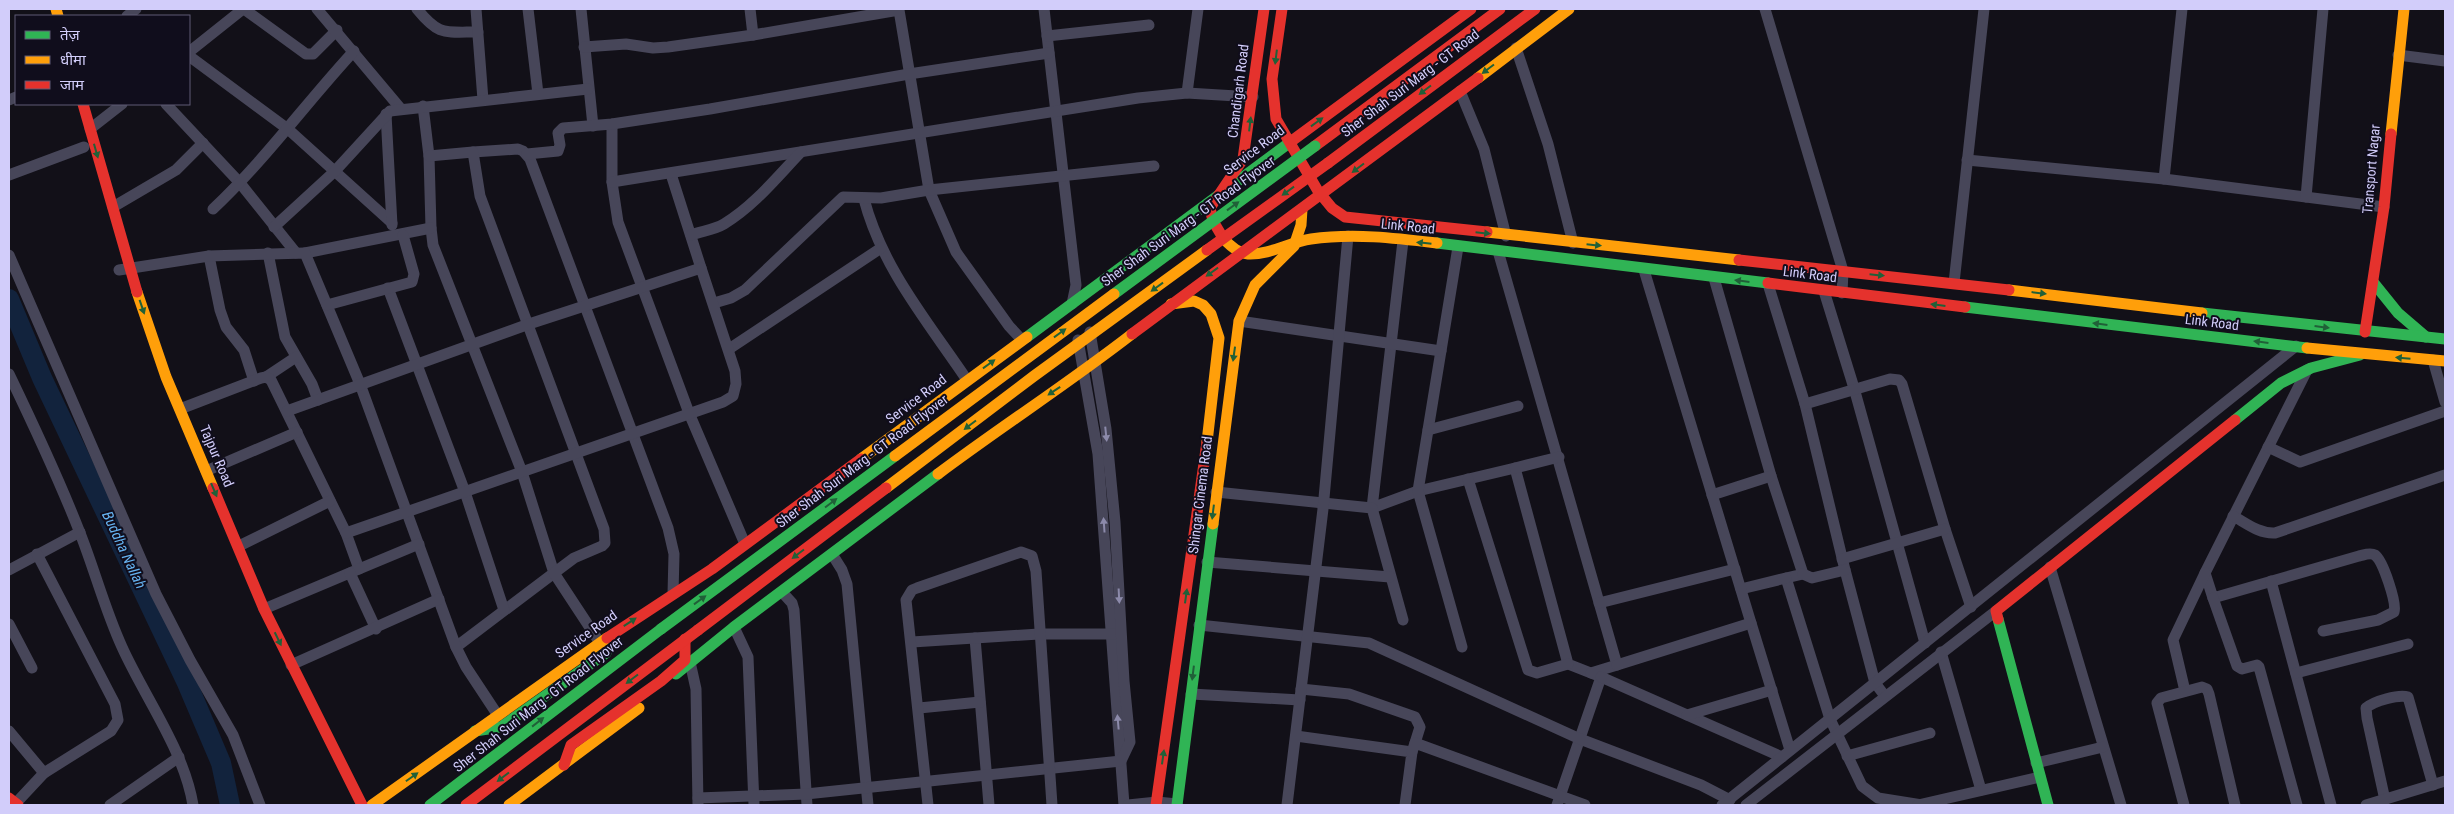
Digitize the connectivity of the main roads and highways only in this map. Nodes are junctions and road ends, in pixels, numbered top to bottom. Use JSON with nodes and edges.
{"nodes":[{"id":1,"x":1264,"y":9,"type":"edge"},
{"id":2,"x":1282,"y":9,"type":"edge"},
{"id":3,"x":1471,"y":9,"type":"edge"},
{"id":4,"x":1500,"y":9,"type":"edge"},
{"id":5,"x":1535,"y":9,"type":"edge"},
{"id":6,"x":1569,"y":9,"type":"edge"},
{"id":7,"x":2404,"y":9,"type":"edge"},
{"id":8,"x":72,"y":105,"type":"edge"},
{"id":9,"x":83,"y":105,"type":"edge"},
{"id":10,"x":1289,"y":143,"type":"junction"},
{"id":11,"x":1315,"y":146,"type":"joint"},
{"id":12,"x":1321,"y":196,"type":"junction"},
{"id":13,"x":1215,"y":198,"type":"junction"},
{"id":14,"x":1302,"y":209,"type":"junction"},
{"id":15,"x":1300,"y":240,"type":"junction"},
{"id":16,"x":1240,"y":252,"type":"junction"},
{"id":17,"x":124,"y":269,"type":"junction"},
{"id":18,"x":2372,"y":282,"type":"junction"},
{"id":19,"x":1172,"y":304,"type":"junction"},
{"id":20,"x":2365,"y":332,"type":"junction"},
{"id":21,"x":2426,"y":337,"type":"junction"},
{"id":22,"x":2445,"y":339,"type":"edge"},
{"id":23,"x":2362,"y":354,"type":"junction"},
{"id":24,"x":2445,"y":361,"type":"edge"},
{"id":25,"x":685,"y":639,"type":"junction"},
{"id":26,"x":634,"y":648,"type":"junction"},
{"id":27,"x":475,"y":731,"type":"junction"},
{"id":28,"x":564,"y":765,"type":"junction"},
{"id":29,"x":1157,"y":803,"type":"edge"},
{"id":30,"x":1177,"y":804,"type":"edge"},
{"id":31,"x":350,"y":805,"type":"edge"},
{"id":32,"x":362,"y":805,"type":"edge"},
{"id":33,"x":372,"y":805,"type":"edge"},
{"id":34,"x":430,"y":805,"type":"edge"},
{"id":35,"x":466,"y":805,"type":"edge"},
{"id":36,"x":509,"y":805,"type":"edge"},
{"id":37,"x":2048,"y":805,"type":"edge"}],
"edges":[{"from":13,"to":1,"type":"main road","name":"Chandigarh Road","one_way":true},
{"from":2,"to":10,"type":"main road","one_way":true},
{"from":10,"to":3,"type":"main road","name":"Service Road","one_way":true},
{"from":4,"to":11,"type":"main road","name":"Sher Shah Suri Marg - GT Road"},
{"from":5,"to":25,"type":"main road","name":"Sher Shah Suri Marg - GT Road","one_way":true,"bridge":true},
{"from":6,"to":12,"type":"main road","one_way":true},
{"from":7,"to":18,"type":"main road","name":"Transport Nagar"},
{"from":8,"to":17,"type":"main road","name":"Tajpur Road"},
{"from":9,"to":17,"type":"main road","name":"Tajpur Road","one_way":true},
{"from":10,"to":12,"type":"main road","name":"Link Road"},
{"from":10,"to":13,"type":"main road","name":"Service Road"},
{"from":26,"to":11,"type":"main road","name":"Sher Shah Suri Marg - GT Road Flyover","one_way":true,"bridge":true},
{"from":12,"to":14,"type":"main road"},
{"from":12,"to":20,"type":"main road","name":"Link Road","one_way":true},
{"from":13,"to":16,"type":"main road"},
{"from":27,"to":13,"type":"main road","name":"Service Road","one_way":true},
{"from":14,"to":15,"type":"main road"},
{"from":14,"to":16,"type":"main road"},
{"from":15,"to":16,"type":"main road","name":"Link Road"},
{"from":23,"to":15,"type":"main road","name":"Link Road","one_way":true},
{"from":15,"to":30,"type":"main road","name":"Shingar Cinema Road","one_way":true},
{"from":16,"to":19,"type":"main road","one_way":true},
{"from":17,"to":31,"type":"main road","name":"Tajpur Road"},
{"from":17,"to":32,"type":"main road","name":"Tajpur Road","one_way":true},
{"from":18,"to":20,"type":"main road","name":"Transport Nagar"},
{"from":18,"to":21,"type":"main road"},
{"from":19,"to":28,"type":"main road","one_way":true},
{"from":29,"to":19,"type":"main road","name":"Shingar Cinema Road","one_way":true},
{"from":20,"to":21,"type":"main road","name":"Link Road"},
{"from":21,"to":22,"type":"main road","name":"Link Road"},
{"from":24,"to":23,"type":"main road","name":"Link Road","one_way":true},
{"from":23,"to":37,"type":"main road"},
{"from":25,"to":28,"type":"main road"},
{"from":25,"to":35,"type":"main road","one_way":true},
{"from":26,"to":27,"type":"main road"},
{"from":34,"to":26,"type":"main road","name":"Sher Shah Suri Marg - GT Road Flyover","one_way":true},
{"from":33,"to":27,"type":"main road","name":"Service Road","one_way":true},
{"from":28,"to":36,"type":"main road"}]}
